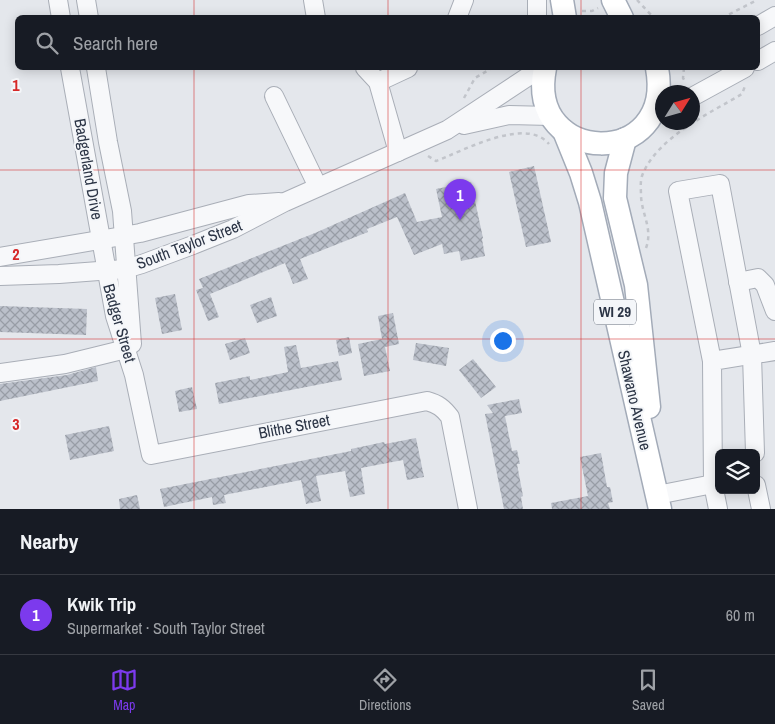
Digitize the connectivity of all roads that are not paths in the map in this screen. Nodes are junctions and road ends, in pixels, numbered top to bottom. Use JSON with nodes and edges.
{"nodes":[{"id":1,"x":58,"y":0,"type":"edge"},
{"id":2,"x":86,"y":0,"type":"edge"},
{"id":3,"x":313,"y":0,"type":"edge"},
{"id":4,"x":464,"y":0,"type":"edge"},
{"id":5,"x":537,"y":0,"type":"edge"},
{"id":6,"x":562,"y":0,"type":"edge"},
{"id":7,"x":613,"y":0,"type":"edge"},
{"id":8,"x":60,"y":15,"type":"edge"},
{"id":9,"x":88,"y":15,"type":"edge"},
{"id":10,"x":316,"y":15,"type":"edge"},
{"id":11,"x":458,"y":15,"type":"edge"},
{"id":12,"x":538,"y":15,"type":"edge"},
{"id":13,"x":564,"y":15,"type":"edge"},
{"id":14,"x":620,"y":15,"type":"edge"},
{"id":15,"x":775,"y":16,"type":"edge"},
{"id":16,"x":760,"y":25,"type":"edge"},
{"id":17,"x":775,"y":51,"type":"edge"},
{"id":18,"x":760,"y":60,"type":"edge"},
{"id":19,"x":70,"y":70,"type":"edge"},
{"id":20,"x":96,"y":70,"type":"edge"},
{"id":21,"x":367,"y":70,"type":"edge"},
{"id":22,"x":404,"y":70,"type":"edge"},
{"id":23,"x":518,"y":70,"type":"edge"},
{"id":24,"x":538,"y":70,"type":"edge"},
{"id":25,"x":545,"y":70,"type":"edge"},
{"id":26,"x":657,"y":70,"type":"edge"},
{"id":27,"x":741,"y":70,"type":"edge"},
{"id":28,"x":378,"y":82,"type":"junction"},
{"id":29,"x":660,"y":85,"type":"edge"},
{"id":30,"x":700,"y":93,"type":"edge"},
{"id":31,"x":274,"y":96,"type":"dead end"},
{"id":32,"x":481,"y":108,"type":"junction"},
{"id":33,"x":655,"y":118,"type":"edge"},
{"id":34,"x":447,"y":130,"type":"junction"},
{"id":35,"x":556,"y":132,"type":"junction"},
{"id":36,"x":625,"y":139,"type":"junction"},
{"id":37,"x":398,"y":152,"type":"junction"},
{"id":38,"x":318,"y":187,"type":"junction"},
{"id":39,"x":285,"y":202,"type":"junction"},
{"id":40,"x":124,"y":235,"type":"junction"},
{"id":41,"x":101,"y":239,"type":"junction"},
{"id":42,"x":0,"y":257,"type":"edge"},
{"id":43,"x":125,"y":269,"type":"junction"},
{"id":44,"x":105,"y":270,"type":"junction"},
{"id":45,"x":0,"y":276,"type":"edge"},
{"id":46,"x":738,"y":282,"type":"junction"},
{"id":47,"x":775,"y":311,"type":"edge"},
{"id":48,"x":126,"y":349,"type":"junction"},
{"id":49,"x":775,"y":351,"type":"edge"},
{"id":50,"x":752,"y":354,"type":"junction"},
{"id":51,"x":712,"y":361,"type":"junction"},
{"id":52,"x":0,"y":373,"type":"edge"},
{"id":53,"x":134,"y":375,"type":"junction"},
{"id":54,"x":755,"y":449,"type":"edge"},
{"id":55,"x":151,"y":455,"type":"joint"},
{"id":56,"x":715,"y":487,"type":"edge"},
{"id":57,"x":716,"y":494,"type":"edge"},
{"id":58,"x":758,"y":494,"type":"edge"},
{"id":59,"x":658,"y":502,"type":"edge"},
{"id":60,"x":468,"y":509,"type":"edge"},
{"id":61,"x":718,"y":509,"type":"edge"},
{"id":62,"x":761,"y":509,"type":"edge"}],
"edges":[{"from":1,"to":8,"type":"street"},
{"from":2,"to":9,"type":"street"},
{"from":3,"to":10,"type":"street"},
{"from":4,"to":11,"type":"street"},
{"from":5,"to":12,"type":"street"},
{"from":6,"to":13,"type":"main road"},
{"from":7,"to":14,"type":"main road"},
{"from":15,"to":16,"type":"street"},
{"from":17,"to":18,"type":"street"},
{"from":19,"to":41,"type":"street","name":"Badgerland Drive"},
{"from":20,"to":40,"type":"street","name":"Badgerland Drive"},
{"from":21,"to":28,"type":"street"},
{"from":22,"to":28,"type":"street"},
{"from":23,"to":32,"type":"street"},
{"from":24,"to":32,"type":"street","name":"South Taylor Street"},
{"from":25,"to":35,"type":"main road","number":"WI 29"},
{"from":26,"to":29,"type":"main road"},
{"from":27,"to":30,"type":"street"},
{"from":28,"to":37,"type":"street"},
{"from":31,"to":38,"type":"street"},
{"from":32,"to":34,"type":"street","name":"South Taylor Street"},
{"from":33,"to":36,"type":"main road"},
{"from":34,"to":35,"type":"street","name":"South Taylor Street"},
{"from":34,"to":37,"type":"street","name":"South Taylor Street"},
{"from":35,"to":36,"type":"main road"},
{"from":35,"to":59,"type":"main road","name":"Shawano Avenue","number":"WI 29"},
{"from":36,"to":59,"type":"main road","name":"Shawano Avenue","number":"WI 29"},
{"from":37,"to":38,"type":"street","name":"South Taylor Street"},
{"from":38,"to":39,"type":"street","name":"South Taylor Street"},
{"from":39,"to":40,"type":"street","name":"South Taylor Street"},
{"from":39,"to":43,"type":"street","name":"South Taylor Street"},
{"from":40,"to":41,"type":"street","name":"South Taylor Street"},
{"from":40,"to":43,"type":"street","name":"Badgerland Drive"},
{"from":41,"to":42,"type":"street","name":"South Taylor Street"},
{"from":41,"to":44,"type":"street","name":"Badgerland Drive"},
{"from":43,"to":44,"type":"street","name":"South Taylor Street"},
{"from":43,"to":53,"type":"street","name":"Badger Street"},
{"from":44,"to":45,"type":"street","name":"South Taylor Street"},
{"from":44,"to":48,"type":"street","name":"Badger Street"},
{"from":46,"to":47,"type":"street"},
{"from":46,"to":50,"type":"street"},
{"from":46,"to":51,"type":"street"},
{"from":48,"to":52,"type":"street"},
{"from":48,"to":53,"type":"street","name":"Badger Street"},
{"from":49,"to":50,"type":"street"},
{"from":50,"to":51,"type":"street"},
{"from":50,"to":54,"type":"street"},
{"from":51,"to":56,"type":"street"},
{"from":53,"to":55,"type":"street","name":"Badger Street"},
{"from":55,"to":60,"type":"street","name":"Blithe Street"},
{"from":56,"to":59,"type":"street"},
{"from":57,"to":61,"type":"street"},
{"from":58,"to":62,"type":"street"}]}
